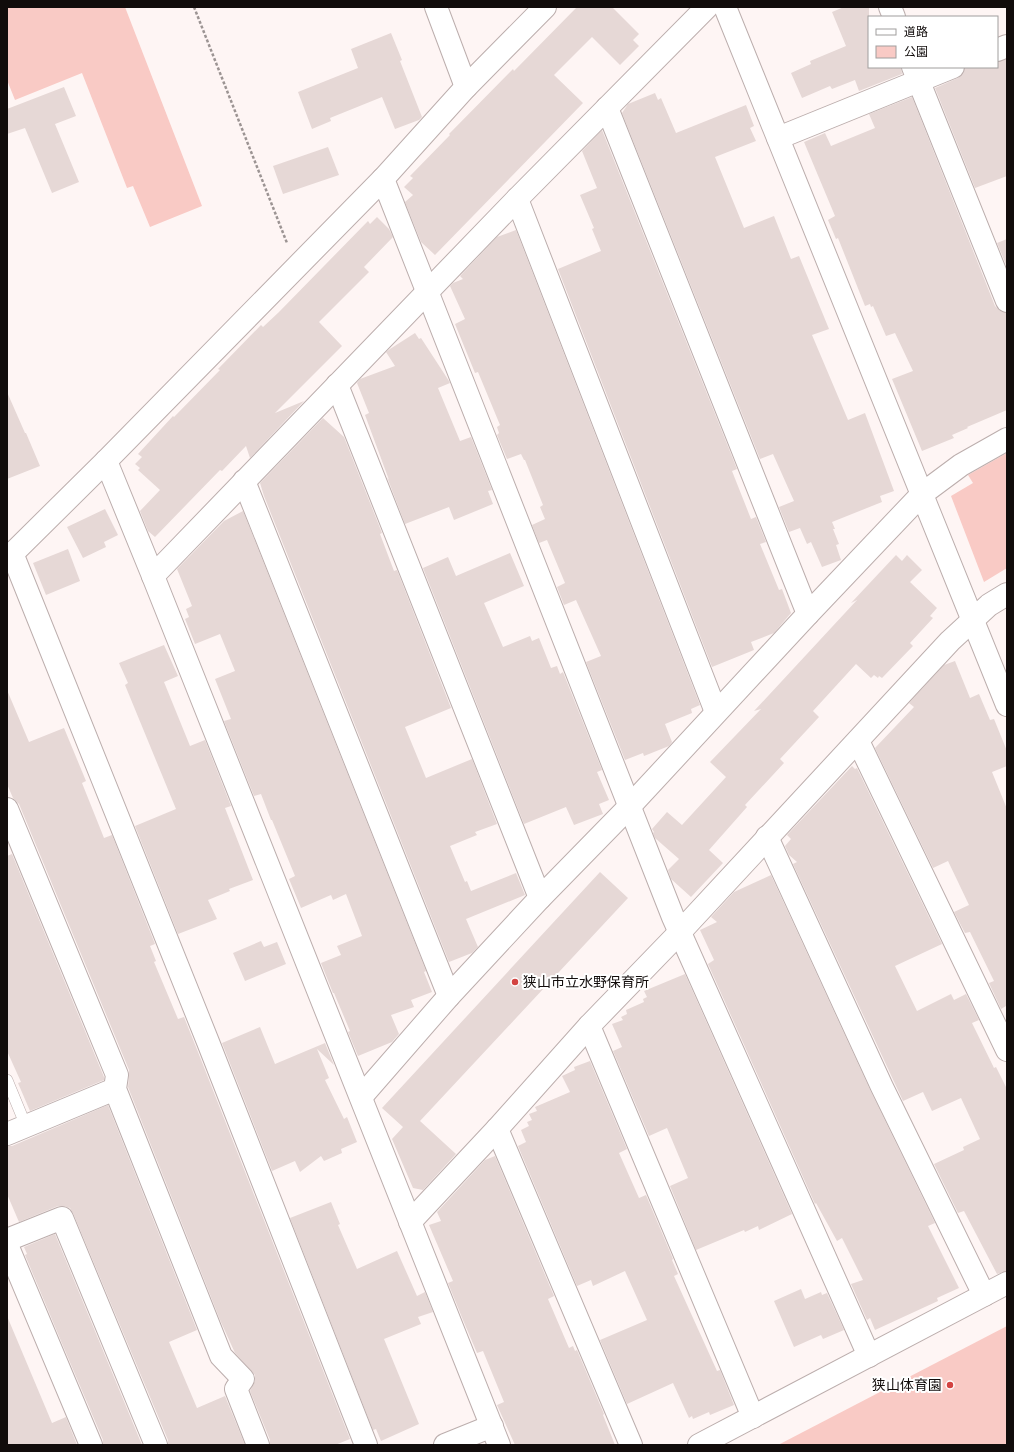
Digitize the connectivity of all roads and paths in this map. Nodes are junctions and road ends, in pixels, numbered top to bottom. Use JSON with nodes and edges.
{"nodes":[{"id":1,"x":194,"y":7,"type":"edge"},
{"id":2,"x":436,"y":7,"type":"edge"},
{"id":3,"x":545,"y":7,"type":"edge"},
{"id":4,"x":707,"y":7,"type":"edge"},
{"id":5,"x":725,"y":7,"type":"edge"},
{"id":6,"x":948,"y":68,"type":"edge"},
{"id":7,"x":916,"y":74,"type":"edge"},
{"id":8,"x":466,"y":87,"type":"junction"},
{"id":9,"x":607,"y":108,"type":"junction"},
{"id":10,"x":778,"y":138,"type":"junction"},
{"id":11,"x":383,"y":179,"type":"junction"},
{"id":12,"x":517,"y":199,"type":"junction"},
{"id":13,"x":296,"y":266,"type":"junction"},
{"id":14,"x":428,"y":292,"type":"junction"},
{"id":15,"x":1007,"y":301,"type":"edge"},
{"id":16,"x":337,"y":386,"type":"junction"},
{"id":17,"x":1007,"y":439,"type":"edge"},
{"id":18,"x":106,"y":461,"type":"junction"},
{"id":19,"x":244,"y":481,"type":"junction"},
{"id":20,"x":922,"y":494,"type":"junction"},
{"id":21,"x":10,"y":556,"type":"edge"},
{"id":22,"x":153,"y":576,"type":"junction"},
{"id":23,"x":1007,"y":594,"type":"edge"},
{"id":24,"x":808,"y":614,"type":"junction"},
{"id":25,"x":972,"y":620,"type":"junction"},
{"id":26,"x":1007,"y":705,"type":"edge"},
{"id":27,"x":716,"y":712,"type":"junction"},
{"id":28,"x":858,"y":741,"type":"junction"},
{"id":29,"x":629,"y":807,"type":"junction"},
{"id":30,"x":7,"y":809,"type":"edge"},
{"id":31,"x":767,"y":837,"type":"junction"},
{"id":32,"x":540,"y":898,"type":"junction"},
{"id":33,"x":680,"y":932,"type":"junction"},
{"id":34,"x":449,"y":996,"type":"junction"},
{"id":35,"x":589,"y":1026,"type":"junction"},
{"id":36,"x":1007,"y":1050,"type":"edge"},
{"id":37,"x":7,"y":1080,"type":"edge"},
{"id":38,"x":115,"y":1089,"type":"junction"},
{"id":39,"x":361,"y":1097,"type":"junction"},
{"id":40,"x":497,"y":1129,"type":"junction"},
{"id":41,"x":17,"y":1130,"type":"edge"},
{"id":42,"x":410,"y":1222,"type":"junction"},
{"id":43,"x":7,"y":1240,"type":"edge"},
{"id":44,"x":7,"y":1245,"type":"edge"},
{"id":45,"x":1007,"y":1283,"type":"edge"},
{"id":46,"x":984,"y":1296,"type":"junction"},
{"id":47,"x":869,"y":1356,"type":"junction"},
{"id":48,"x":754,"y":1417,"type":"junction"},
{"id":49,"x":496,"y":1436,"type":"edge"},
{"id":50,"x":91,"y":1445,"type":"edge"},
{"id":51,"x":156,"y":1445,"type":"edge"},
{"id":52,"x":258,"y":1445,"type":"edge"},
{"id":53,"x":366,"y":1445,"type":"edge"},
{"id":54,"x":445,"y":1445,"type":"edge"},
{"id":55,"x":631,"y":1445,"type":"edge"},
{"id":56,"x":699,"y":1445,"type":"edge"}],
"edges":[{"from":1,"to":13,"type":"path"},
{"from":2,"to":8,"type":"street"},
{"from":3,"to":8,"type":"street"},
{"from":4,"to":9,"type":"street"},
{"from":5,"to":10,"type":"street"},
{"from":6,"to":7,"type":"street"},
{"from":7,"to":10,"type":"street"},
{"from":7,"to":15,"type":"street"},
{"from":8,"to":11,"type":"street"},
{"from":9,"to":12,"type":"street"},
{"from":9,"to":24,"type":"street"},
{"from":10,"to":20,"type":"street"},
{"from":11,"to":13,"type":"street"},
{"from":11,"to":14,"type":"street"},
{"from":12,"to":14,"type":"street"},
{"from":12,"to":27,"type":"street"},
{"from":13,"to":18,"type":"street"},
{"from":14,"to":16,"type":"street"},
{"from":14,"to":29,"type":"street"},
{"from":16,"to":19,"type":"street"},
{"from":16,"to":32,"type":"street"},
{"from":17,"to":20,"type":"street"},
{"from":18,"to":21,"type":"street"},
{"from":18,"to":22,"type":"street"},
{"from":19,"to":22,"type":"street"},
{"from":19,"to":34,"type":"street"},
{"from":20,"to":24,"type":"street"},
{"from":20,"to":25,"type":"street"},
{"from":21,"to":53,"type":"street"},
{"from":22,"to":39,"type":"street"},
{"from":23,"to":25,"type":"street"},
{"from":24,"to":27,"type":"street"},
{"from":25,"to":26,"type":"street"},
{"from":25,"to":28,"type":"street"},
{"from":27,"to":29,"type":"street"},
{"from":28,"to":31,"type":"street"},
{"from":28,"to":36,"type":"street"},
{"from":29,"to":32,"type":"street"},
{"from":29,"to":33,"type":"street"},
{"from":30,"to":38,"type":"street"},
{"from":31,"to":33,"type":"street"},
{"from":31,"to":46,"type":"street"},
{"from":32,"to":34,"type":"street"},
{"from":33,"to":35,"type":"street"},
{"from":33,"to":47,"type":"street"},
{"from":34,"to":39,"type":"street"},
{"from":35,"to":40,"type":"street"},
{"from":35,"to":48,"type":"street"},
{"from":37,"to":41,"type":"lane"},
{"from":38,"to":41,"type":"street"},
{"from":38,"to":52,"type":"street"},
{"from":39,"to":42,"type":"street"},
{"from":40,"to":42,"type":"street"},
{"from":40,"to":55,"type":"street"},
{"from":42,"to":49,"type":"street"},
{"from":43,"to":51,"type":"street"},
{"from":44,"to":50,"type":"street"},
{"from":45,"to":46,"type":"street"},
{"from":46,"to":47,"type":"street"},
{"from":47,"to":48,"type":"street"},
{"from":48,"to":56,"type":"street"},
{"from":49,"to":54,"type":"street"}]}
